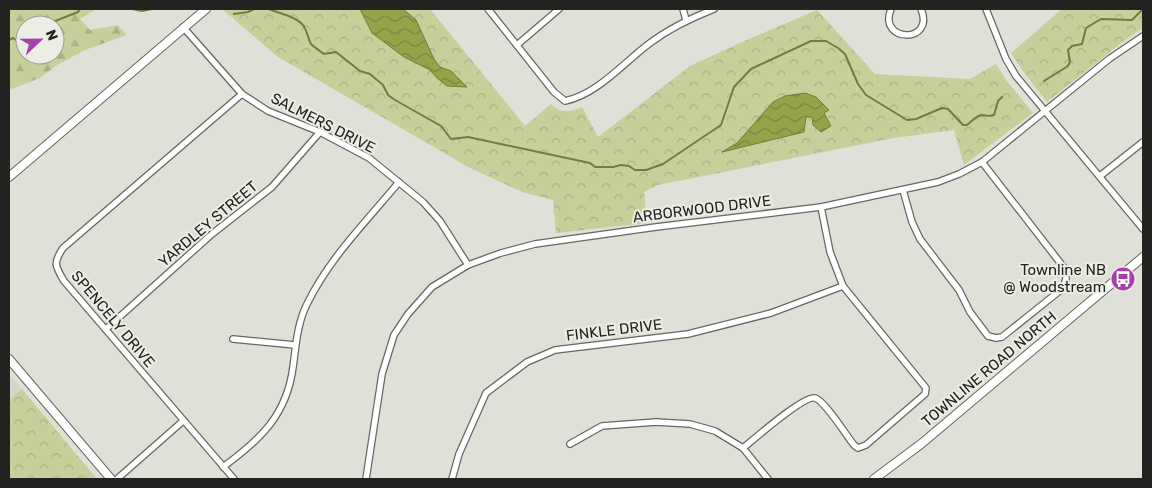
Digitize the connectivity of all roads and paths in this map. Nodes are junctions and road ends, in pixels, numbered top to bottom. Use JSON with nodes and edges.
{"nodes":[{"id":1,"x":206,"y":9,"type":"edge"},
{"id":2,"x":488,"y":9,"type":"edge"},
{"id":3,"x":559,"y":9,"type":"edge"},
{"id":4,"x":683,"y":9,"type":"edge"},
{"id":5,"x":714,"y":9,"type":"edge"},
{"id":6,"x":892,"y":9,"type":"edge"},
{"id":7,"x":921,"y":9,"type":"edge"},
{"id":8,"x":986,"y":9,"type":"edge"},
{"id":9,"x":686,"y":20,"type":"junction"},
{"id":10,"x":183,"y":28,"type":"junction"},
{"id":11,"x":1143,"y":36,"type":"edge"},
{"id":12,"x":516,"y":45,"type":"junction"},
{"id":13,"x":242,"y":94,"type":"junction"},
{"id":14,"x":1046,"y":111,"type":"junction"},
{"id":15,"x":320,"y":132,"type":"junction"},
{"id":16,"x":1143,"y":142,"type":"edge"},
{"id":17,"x":982,"y":162,"type":"junction"},
{"id":18,"x":9,"y":176,"type":"edge"},
{"id":19,"x":1100,"y":176,"type":"junction"},
{"id":20,"x":399,"y":182,"type":"junction"},
{"id":21,"x":903,"y":190,"type":"junction"},
{"id":22,"x":821,"y":207,"type":"junction"},
{"id":23,"x":1143,"y":229,"type":"edge"},
{"id":24,"x":1143,"y":257,"type":"edge"},
{"id":25,"x":468,"y":265,"type":"junction"},
{"id":26,"x":843,"y":286,"type":"junction"},
{"id":27,"x":106,"y":329,"type":"junction"},
{"id":28,"x":233,"y":339,"type":"dead end"},
{"id":29,"x":295,"y":346,"type":"junction"},
{"id":30,"x":9,"y":359,"type":"edge"},
{"id":31,"x":183,"y":421,"type":"junction"},
{"id":32,"x":570,"y":444,"type":"dead end"},
{"id":33,"x":743,"y":448,"type":"junction"},
{"id":34,"x":223,"y":467,"type":"junction"},
{"id":35,"x":111,"y":479,"type":"edge"},
{"id":36,"x":117,"y":479,"type":"edge"},
{"id":37,"x":234,"y":479,"type":"edge"},
{"id":38,"x":366,"y":479,"type":"edge"},
{"id":39,"x":452,"y":479,"type":"edge"},
{"id":40,"x":768,"y":479,"type":"edge"},
{"id":41,"x":874,"y":479,"type":"edge"}],
"edges":[{"from":1,"to":10,"type":"street"},
{"from":2,"to":12,"type":"street"},
{"from":3,"to":12,"type":"street"},
{"from":4,"to":9,"type":"street"},
{"from":5,"to":9,"type":"street"},
{"from":6,"to":7,"type":"street"},
{"from":8,"to":14,"type":"street"},
{"from":9,"to":12,"type":"street"},
{"from":10,"to":13,"type":"street","name":"SALMERS DRIVE"},
{"from":10,"to":18,"type":"street"},
{"from":11,"to":14,"type":"street","name":"ARBORWOOD DRIVE"},
{"from":13,"to":15,"type":"street","name":"SALMERS DRIVE"},
{"from":13,"to":27,"type":"street","name":"SPENCELY DRIVE"},
{"from":14,"to":17,"type":"street","name":"ARBORWOOD DRIVE"},
{"from":14,"to":19,"type":"street"},
{"from":15,"to":20,"type":"street","name":"SALMERS DRIVE"},
{"from":15,"to":27,"type":"street","name":"YARDLEY STREET"},
{"from":16,"to":19,"type":"street"},
{"from":17,"to":21,"type":"street","name":"ARBORWOOD DRIVE"},
{"from":17,"to":21,"type":"street"},
{"from":19,"to":23,"type":"street"},
{"from":20,"to":25,"type":"street","name":"SALMERS DRIVE"},
{"from":20,"to":29,"type":"street"},
{"from":21,"to":22,"type":"street","name":"ARBORWOOD DRIVE"},
{"from":22,"to":25,"type":"street","name":"ARBORWOOD DRIVE"},
{"from":22,"to":26,"type":"street"},
{"from":24,"to":41,"type":"street","name":"TOWNLINE ROAD NORTH"},
{"from":25,"to":38,"type":"street","name":"ARBORWOOD DRIVE"},
{"from":26,"to":33,"type":"street"},
{"from":26,"to":39,"type":"street","name":"FINKLE DRIVE"},
{"from":27,"to":31,"type":"street","name":"SPENCELY DRIVE"},
{"from":28,"to":29,"type":"street"},
{"from":29,"to":34,"type":"street"},
{"from":30,"to":35,"type":"street"},
{"from":31,"to":34,"type":"street","name":"SPENCELY DRIVE"},
{"from":31,"to":36,"type":"street"},
{"from":32,"to":33,"type":"street"},
{"from":33,"to":40,"type":"street"},
{"from":34,"to":37,"type":"street","name":"SPENCELY DRIVE"}]}
